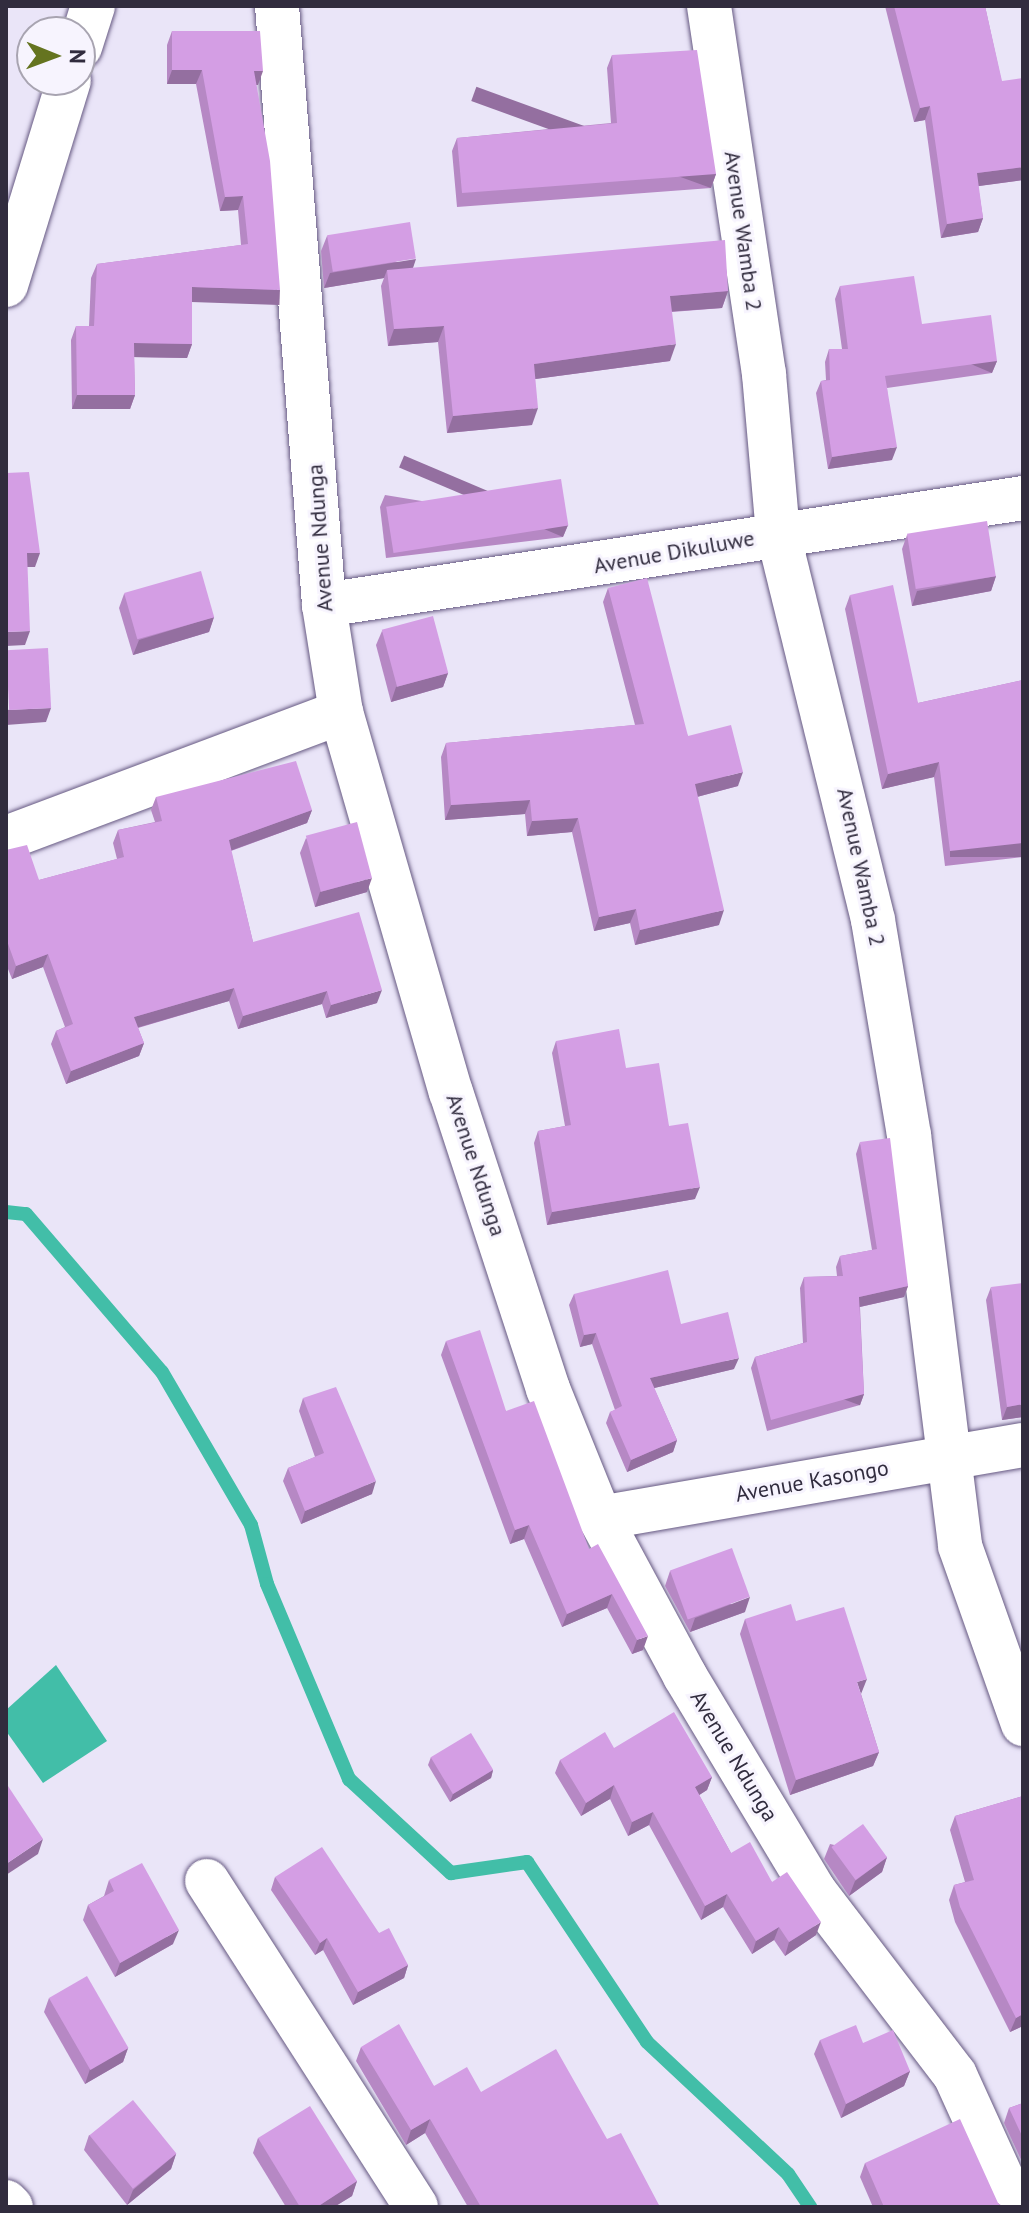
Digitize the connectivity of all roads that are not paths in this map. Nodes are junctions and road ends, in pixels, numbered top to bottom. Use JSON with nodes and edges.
{"nodes":[{"id":1,"x":277,"y":6,"type":"edge"},
{"id":2,"x":709,"y":6,"type":"edge"},
{"id":3,"x":64,"y":96,"type":"edge"},
{"id":4,"x":7,"y":272,"type":"edge"},
{"id":5,"x":1023,"y":498,"type":"edge"},
{"id":6,"x":778,"y":533,"type":"junction"},
{"id":7,"x":324,"y":605,"type":"junction"},
{"id":8,"x":341,"y":712,"type":"junction"},
{"id":9,"x":6,"y":838,"type":"edge"},
{"id":10,"x":1023,"y":1445,"type":"edge"},
{"id":11,"x":946,"y":1458,"type":"junction"},
{"id":12,"x":600,"y":1518,"type":"junction"},
{"id":13,"x":1023,"y":1724,"type":"edge"},
{"id":14,"x":207,"y":1881,"type":"dead end"},
{"id":15,"x":6,"y":2202,"type":"edge"},
{"id":16,"x":11,"y":2207,"type":"edge"},
{"id":17,"x":416,"y":2207,"type":"edge"},
{"id":18,"x":1015,"y":2207,"type":"edge"}],
"edges":[{"from":1,"to":7,"type":"street","name":"Avenue Ndunga"},
{"from":2,"to":6,"type":"street","name":"Avenue Wamba 2"},
{"from":3,"to":4,"type":"street"},
{"from":5,"to":6,"type":"street","name":"Avenue Dikuluwe"},
{"from":6,"to":7,"type":"street","name":"Avenue Dikuluwe"},
{"from":6,"to":11,"type":"street","name":"Avenue Wamba 2"},
{"from":7,"to":8,"type":"street","name":"Avenue Ndunga"},
{"from":8,"to":9,"type":"street"},
{"from":8,"to":12,"type":"street","name":"Avenue Ndunga"},
{"from":10,"to":11,"type":"street","name":"Avenue Kasongo"},
{"from":11,"to":12,"type":"street","name":"Avenue Kasongo"},
{"from":11,"to":13,"type":"street","name":"Avenue Wamba 2"},
{"from":12,"to":18,"type":"street","name":"Avenue Ndunga"},
{"from":14,"to":17,"type":"street"},
{"from":15,"to":16,"type":"street"}]}
